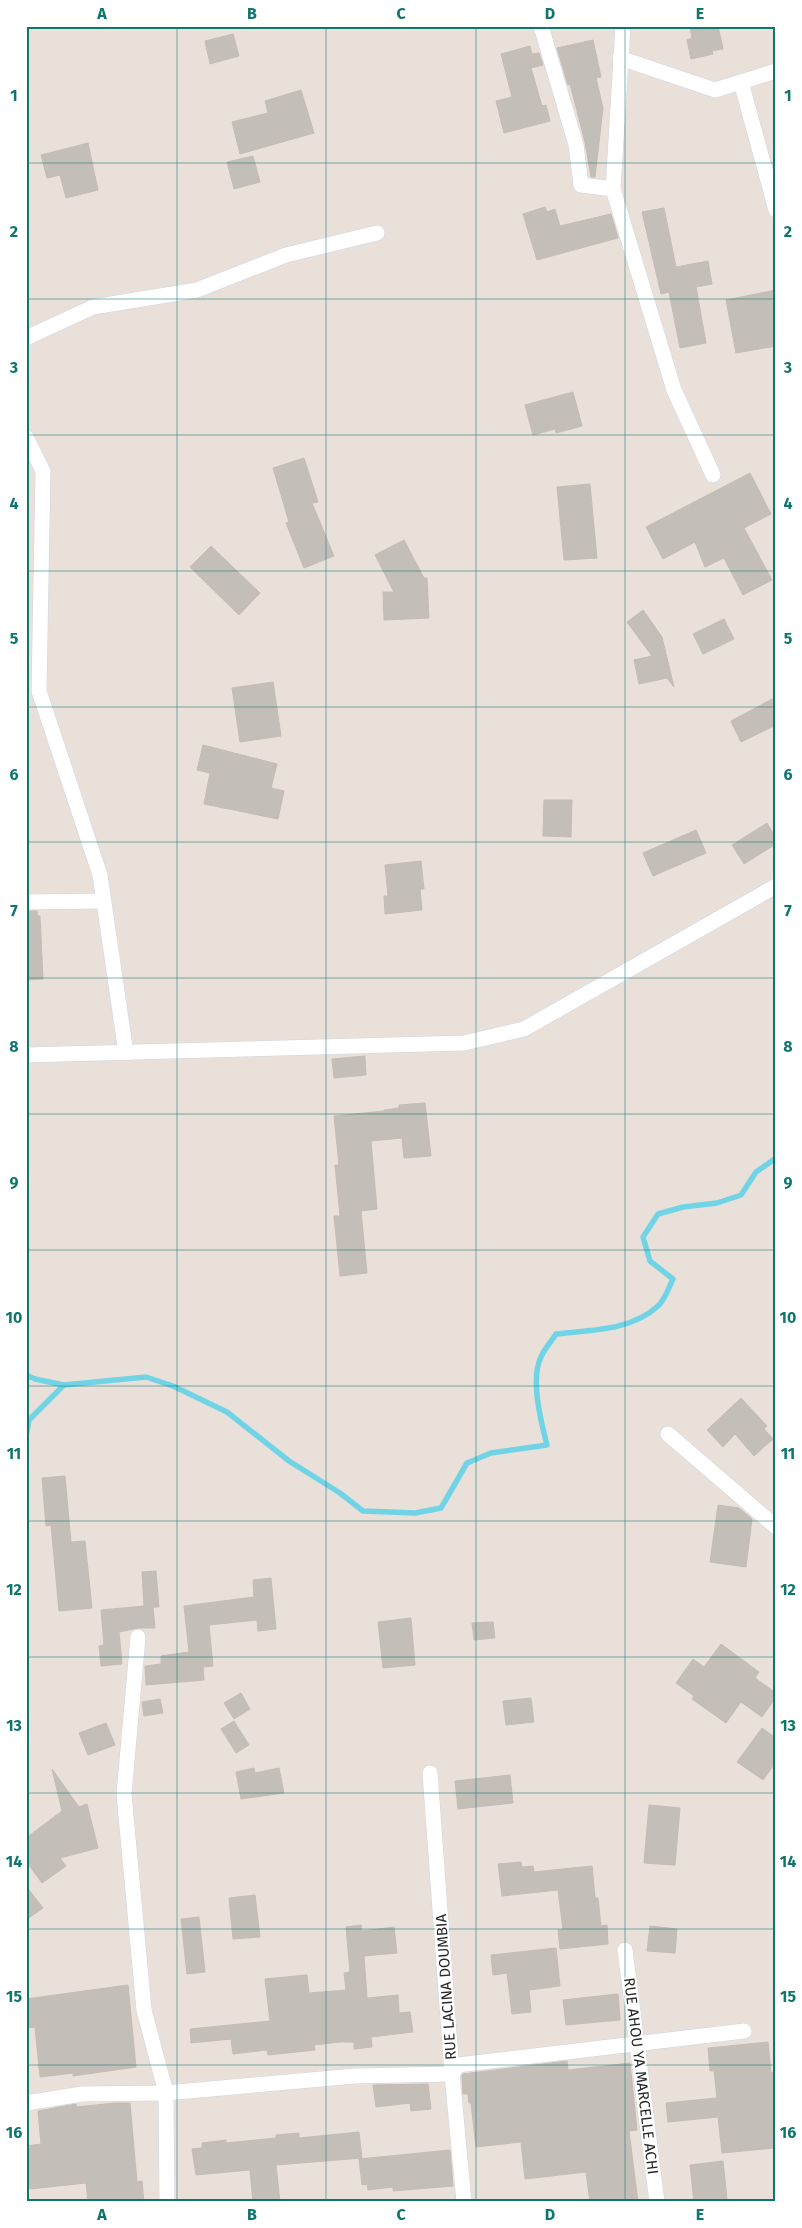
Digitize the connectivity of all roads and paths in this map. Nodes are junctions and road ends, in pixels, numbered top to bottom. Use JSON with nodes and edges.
{"nodes":[{"id":1,"x":541,"y":26,"type":"edge"},
{"id":2,"x":623,"y":26,"type":"edge"},
{"id":3,"x":620,"y":58,"type":"junction"},
{"id":4,"x":776,"y":71,"type":"edge"},
{"id":5,"x":741,"y":82,"type":"junction"},
{"id":6,"x":613,"y":189,"type":"junction"},
{"id":7,"x":776,"y":210,"type":"edge"},
{"id":8,"x":376,"y":233,"type":"dead end"},
{"id":9,"x":26,"y":338,"type":"edge"},
{"id":10,"x":26,"y":437,"type":"edge"},
{"id":11,"x":713,"y":475,"type":"dead end"},
{"id":12,"x":776,"y":886,"type":"edge"},
{"id":13,"x":103,"y":901,"type":"junction"},
{"id":14,"x":26,"y":902,"type":"edge"},
{"id":15,"x":126,"y":1053,"type":"junction"},
{"id":16,"x":26,"y":1055,"type":"edge"},
{"id":17,"x":668,"y":1434,"type":"dead end"},
{"id":18,"x":776,"y":1527,"type":"edge"},
{"id":19,"x":138,"y":1637,"type":"dead end"},
{"id":20,"x":430,"y":1773,"type":"dead end"},
{"id":21,"x":625,"y":1950,"type":"dead end"},
{"id":22,"x":744,"y":2031,"type":"dead end"},
{"id":23,"x":637,"y":2044,"type":"junction"},
{"id":24,"x":452,"y":2074,"type":"junction"},
{"id":25,"x":166,"y":2093,"type":"junction"},
{"id":26,"x":26,"y":2103,"type":"edge"},
{"id":27,"x":167,"y":2202,"type":"edge"},
{"id":28,"x":464,"y":2202,"type":"edge"},
{"id":29,"x":657,"y":2202,"type":"edge"}],
"edges":[{"from":1,"to":6,"type":"street"},
{"from":2,"to":3,"type":"street"},
{"from":3,"to":5,"type":"street"},
{"from":3,"to":6,"type":"street"},
{"from":4,"to":5,"type":"street"},
{"from":5,"to":7,"type":"street"},
{"from":6,"to":11,"type":"street"},
{"from":8,"to":9,"type":"street"},
{"from":10,"to":13,"type":"street"},
{"from":12,"to":15,"type":"street"},
{"from":13,"to":14,"type":"street"},
{"from":13,"to":15,"type":"street"},
{"from":15,"to":16,"type":"street"},
{"from":17,"to":18,"type":"street"},
{"from":19,"to":25,"type":"street"},
{"from":20,"to":24,"type":"street","name":"RUE LACINA DOUMBIA"},
{"from":21,"to":23,"type":"street","name":"RUE AHOU YA MARCELLE ACHI"},
{"from":22,"to":23,"type":"street"},
{"from":23,"to":24,"type":"street"},
{"from":23,"to":29,"type":"street","name":"RUE AHOU YA MARCELLE ACHI"},
{"from":24,"to":25,"type":"street"},
{"from":24,"to":28,"type":"street","name":"RUE LACINA DOUMBIA"},
{"from":25,"to":26,"type":"street"},
{"from":25,"to":27,"type":"street"}]}
